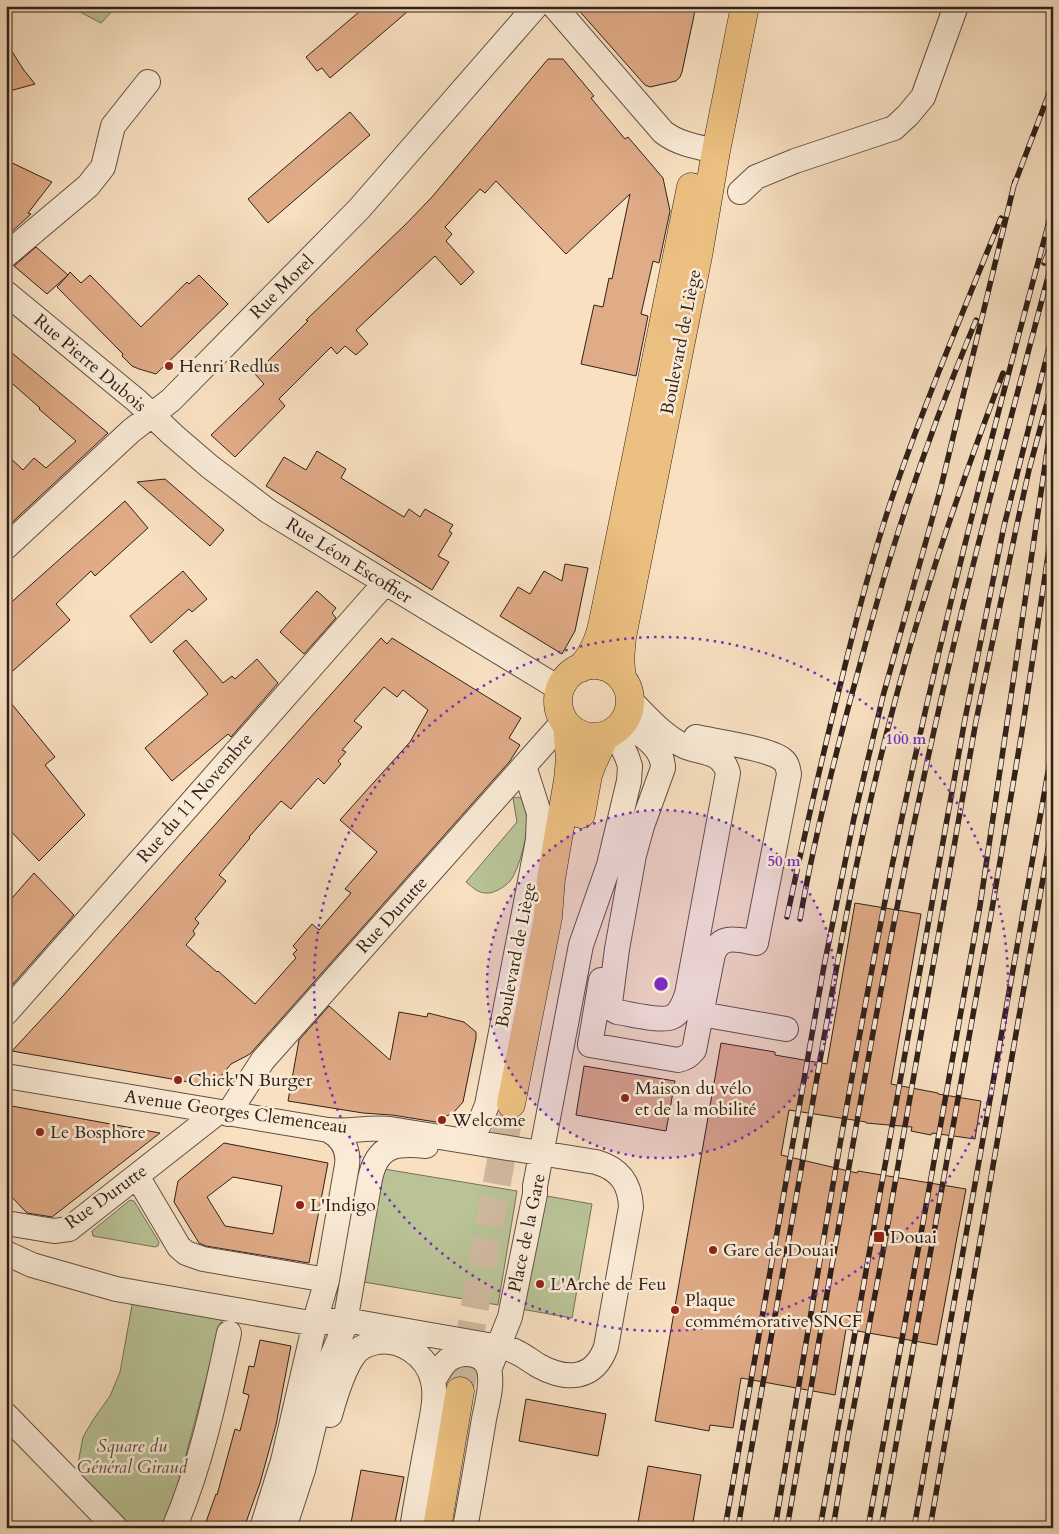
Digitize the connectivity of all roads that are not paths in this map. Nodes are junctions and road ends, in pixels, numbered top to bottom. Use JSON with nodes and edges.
{"nodes":[{"id":1,"x":536,"y":6,"type":"edge"},
{"id":2,"x":554,"y":6,"type":"edge"},
{"id":3,"x":728,"y":6,"type":"edge"},
{"id":4,"x":745,"y":6,"type":"edge"},
{"id":5,"x":956,"y":6,"type":"edge"},
{"id":6,"x":148,"y":82,"type":"dead end"},
{"id":7,"x":708,"y":149,"type":"junction"},
{"id":8,"x":740,"y":192,"type":"dead end"},
{"id":9,"x":6,"y":255,"type":"edge"},
{"id":10,"x":6,"y":293,"type":"edge"},
{"id":11,"x":151,"y":415,"type":"junction"},
{"id":12,"x":6,"y":547,"type":"edge"},
{"id":13,"x":385,"y":583,"type":"junction"},
{"id":14,"x":581,"y":668,"type":"junction"},
{"id":15,"x":560,"y":689,"type":"junction"},
{"id":16,"x":619,"y":714,"type":"junction"},
{"id":17,"x":566,"y":723,"type":"junction"},
{"id":18,"x":661,"y":732,"type":"junction"},
{"id":19,"x":524,"y":766,"type":"junction"},
{"id":20,"x":628,"y":890,"type":"junction"},
{"id":21,"x":548,"y":917,"type":"junction"},
{"id":22,"x":6,"y":1014,"type":"edge"},
{"id":23,"x":701,"y":1014,"type":"junction"},
{"id":24,"x":786,"y":1029,"type":"dead end"},
{"id":25,"x":6,"y":1076,"type":"edge"},
{"id":26,"x":511,"y":1104,"type":"tunnel mouth"},
{"id":27,"x":223,"y":1113,"type":"junction"},
{"id":28,"x":328,"y":1130,"type":"junction"},
{"id":29,"x":406,"y":1131,"type":"junction"},
{"id":30,"x":466,"y":1141,"type":"junction"},
{"id":31,"x":540,"y":1159,"type":"junction"},
{"id":32,"x":137,"y":1176,"type":"junction"},
{"id":33,"x":6,"y":1223,"type":"edge"},
{"id":34,"x":6,"y":1253,"type":"edge"},
{"id":35,"x":6,"y":1274,"type":"edge"},
{"id":36,"x":78,"y":1279,"type":"junction"},
{"id":37,"x":334,"y":1313,"type":"junction"},
{"id":38,"x":229,"y":1333,"type":"dead end"},
{"id":39,"x":500,"y":1341,"type":"junction"},
{"id":40,"x":354,"y":1355,"type":"junction"},
{"id":41,"x":490,"y":1370,"type":"junction"},
{"id":42,"x":433,"y":1382,"type":"junction"},
{"id":43,"x":460,"y":1391,"type":"tunnel mouth"},
{"id":44,"x":6,"y":1415,"type":"edge"},
{"id":45,"x":116,"y":1528,"type":"edge"},
{"id":46,"x":174,"y":1528,"type":"edge"},
{"id":47,"x":262,"y":1528,"type":"edge"},
{"id":48,"x":274,"y":1528,"type":"edge"},
{"id":49,"x":284,"y":1528,"type":"edge"},
{"id":50,"x":297,"y":1528,"type":"edge"},
{"id":51,"x":412,"y":1528,"type":"edge"},
{"id":52,"x":437,"y":1528,"type":"edge"},
{"id":53,"x":465,"y":1528,"type":"edge"}],
"edges":[{"from":1,"to":11,"type":"street","name":"Rue Morel"},
{"from":2,"to":7,"type":"street"},
{"from":3,"to":7,"type":"main road","name":"Boulevard de Liège"},
{"from":4,"to":7,"type":"main road","name":"Boulevard de Liège"},
{"from":5,"to":8,"type":"street"},
{"from":6,"to":9,"type":"street"},
{"from":7,"to":14,"type":"main road","name":"Boulevard de Liège"},
{"from":7,"to":16,"type":"main road","name":"Boulevard de Liège"},
{"from":10,"to":11,"type":"street","name":"Rue Pierre Dubois"},
{"from":11,"to":12,"type":"street","name":"Rue Morel"},
{"from":11,"to":13,"type":"street","name":"Rue Léon Escoffier"},
{"from":13,"to":15,"type":"street","name":"Rue Léon Escoffier"},
{"from":13,"to":22,"type":"street","name":"Rue du 11 Novembre"},
{"from":14,"to":15,"type":"main road"},
{"from":14,"to":16,"type":"main road"},
{"from":15,"to":17,"type":"main road"},
{"from":16,"to":17,"type":"main road"},
{"from":16,"to":18,"type":"street"},
{"from":16,"to":20,"type":"street"},
{"from":16,"to":21,"type":"main road","name":"Boulevard de Liège"},
{"from":16,"to":31,"type":"street"},
{"from":17,"to":19,"type":"street","name":"Rue Durutte"},
{"from":17,"to":21,"type":"main road","name":"Boulevard de Liège"},
{"from":18,"to":20,"type":"street"},
{"from":18,"to":23,"type":"street"},
{"from":19,"to":27,"type":"street","name":"Rue Durutte"},
{"from":19,"to":30,"type":"street","name":"Boulevard de Liège"},
{"from":20,"to":23,"type":"street"},
{"from":21,"to":26,"type":"main road","name":"Boulevard de Liège"},
{"from":23,"to":24,"type":"street"},
{"from":25,"to":27,"type":"street","name":"Avenue Georges Clemenceau"},
{"from":27,"to":28,"type":"street","name":"Avenue Georges Clemenceau"},
{"from":27,"to":32,"type":"street","name":"Rue Durutte"},
{"from":28,"to":29,"type":"street","name":"Avenue Georges Clemenceau"},
{"from":28,"to":37,"type":"street"},
{"from":29,"to":30,"type":"street","name":"Avenue Georges Clemenceau"},
{"from":29,"to":37,"type":"street"},
{"from":30,"to":31,"type":"street","name":"Avenue Georges Clemenceau"},
{"from":31,"to":37,"type":"street"},
{"from":31,"to":39,"type":"street","name":"Place de la Gare"},
{"from":31,"to":39,"type":"street","name":"Place de la Gare"},
{"from":32,"to":33,"type":"street","name":"Rue Durutte"},
{"from":32,"to":37,"type":"street"},
{"from":34,"to":36,"type":"street"},
{"from":35,"to":36,"type":"street"},
{"from":36,"to":37,"type":"street"},
{"from":37,"to":39,"type":"street","name":"Place de la Gare"},
{"from":37,"to":40,"type":"street"},
{"from":37,"to":47,"type":"street"},
{"from":37,"to":48,"type":"street"},
{"from":37,"to":49,"type":"street"},
{"from":38,"to":46,"type":"street"},
{"from":39,"to":41,"type":"street","name":"Place de la Gare"},
{"from":40,"to":42,"type":"street"},
{"from":40,"to":50,"type":"street"},
{"from":41,"to":42,"type":"street"},
{"from":41,"to":53,"type":"street","name":"Place de la Gare"},
{"from":42,"to":51,"type":"street"},
{"from":43,"to":52,"type":"main road"},
{"from":44,"to":45,"type":"street"}]}
